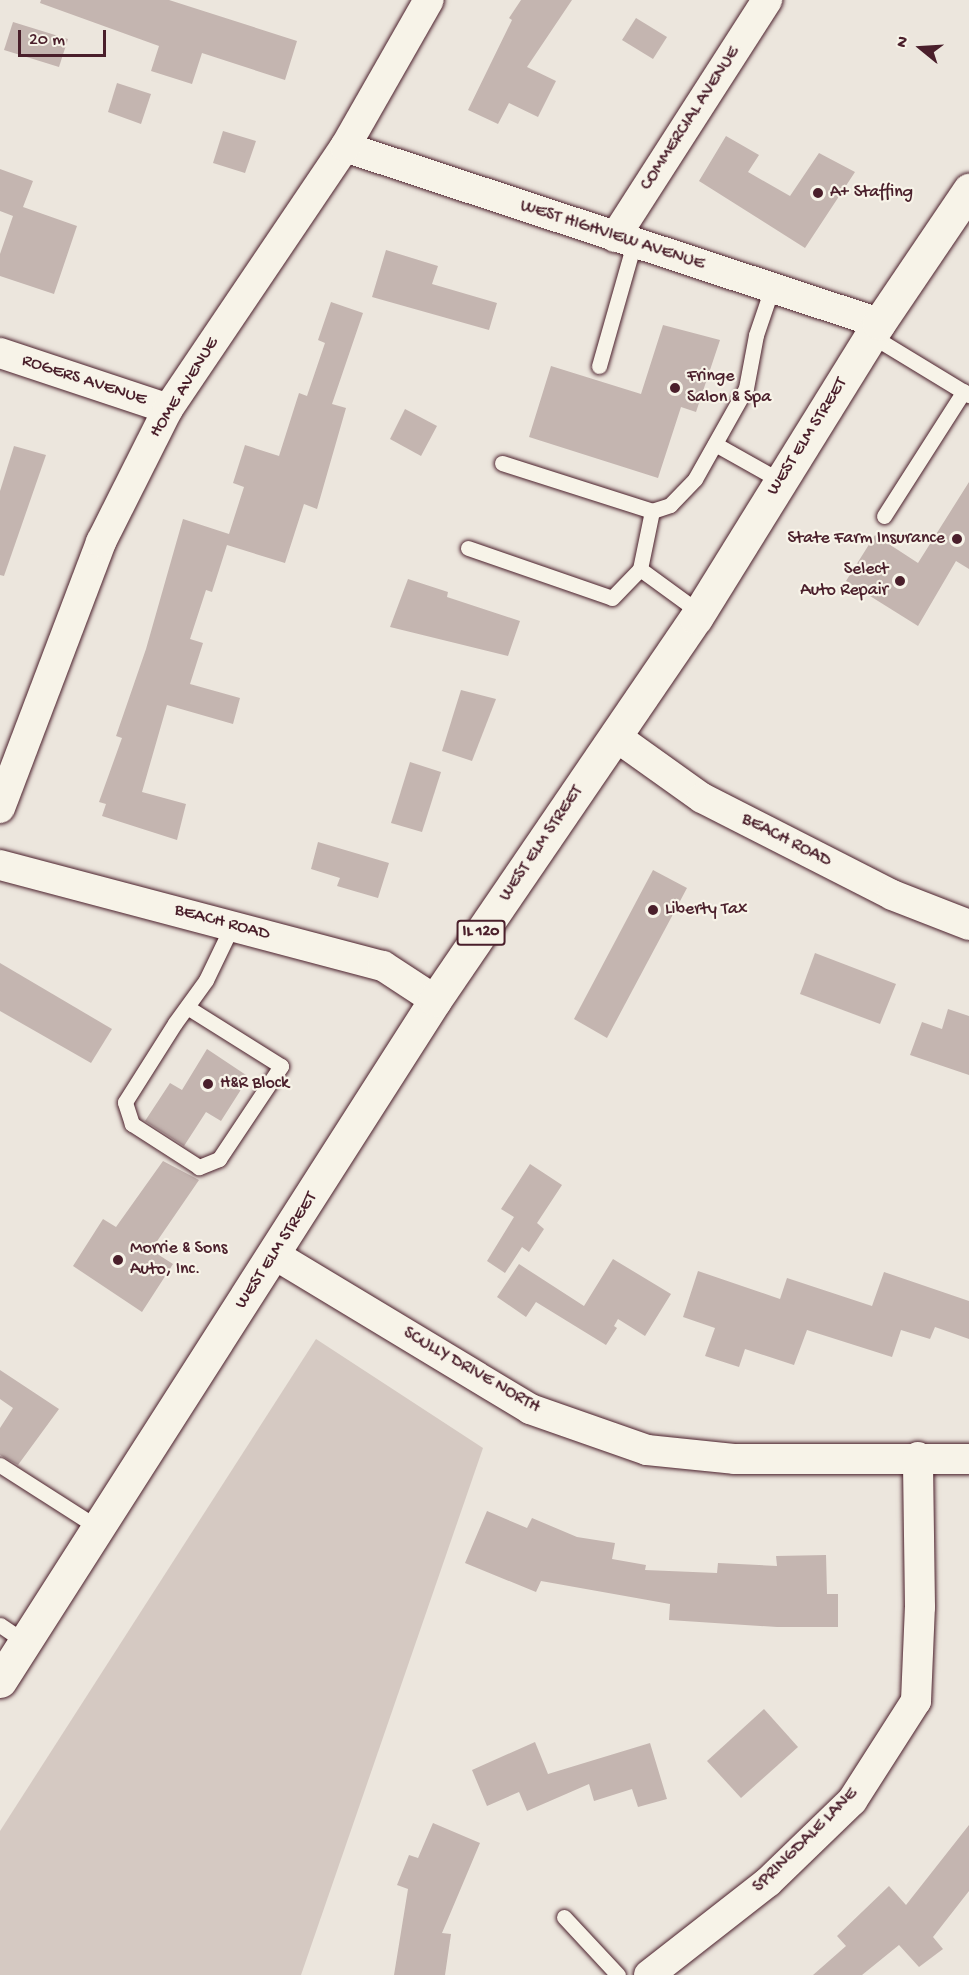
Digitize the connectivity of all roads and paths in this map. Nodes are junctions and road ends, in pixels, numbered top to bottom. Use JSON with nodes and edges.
{"nodes":[{"id":1,"x":767,"y":0,"type":"edge"},
{"id":2,"x":420,"y":2,"type":"edge"},
{"id":3,"x":345,"y":147,"type":"junction"},
{"id":4,"x":969,"y":190,"type":"edge"},
{"id":5,"x":624,"y":240,"type":"junction"},
{"id":6,"x":772,"y":288,"type":"junction"},
{"id":7,"x":875,"y":329,"type":"junction"},
{"id":8,"x":0,"y":353,"type":"edge"},
{"id":9,"x":598,"y":366,"type":"dead end"},
{"id":10,"x":967,"y":393,"type":"edge"},
{"id":11,"x":168,"y":409,"type":"junction"},
{"id":12,"x":714,"y":444,"type":"junction"},
{"id":13,"x":502,"y":463,"type":"dead end"},
{"id":14,"x":781,"y":481,"type":"junction"},
{"id":15,"x":652,"y":511,"type":"junction"},
{"id":16,"x":884,"y":516,"type":"dead end"},
{"id":17,"x":468,"y":548,"type":"dead end"},
{"id":18,"x":640,"y":569,"type":"junction"},
{"id":19,"x":699,"y":612,"type":"junction"},
{"id":20,"x":615,"y":736,"type":"junction"},
{"id":21,"x":0,"y":807,"type":"edge"},
{"id":22,"x":0,"y":865,"type":"edge"},
{"id":23,"x":969,"y":925,"type":"edge"},
{"id":24,"x":232,"y":926,"type":"junction"},
{"id":25,"x":435,"y":1000,"type":"junction"},
{"id":26,"x":187,"y":1007,"type":"junction"},
{"id":27,"x":275,"y":1255,"type":"junction"},
{"id":28,"x":918,"y":1457,"type":"junction"},
{"id":29,"x":969,"y":1459,"type":"edge"},
{"id":30,"x":0,"y":1465,"type":"edge"},
{"id":31,"x":97,"y":1527,"type":"junction"},
{"id":32,"x":12,"y":1633,"type":"edge"},
{"id":33,"x":0,"y":1680,"type":"edge"},
{"id":34,"x":564,"y":1917,"type":"dead end"},
{"id":35,"x":618,"y":1975,"type":"edge"},
{"id":36,"x":649,"y":1975,"type":"edge"}],
"edges":[{"from":1,"to":5,"type":"street","name":"COMMERCIAL AVENUE"},
{"from":2,"to":3,"type":"street","name":"HOME AVENUE"},
{"from":3,"to":5,"type":"street","name":"WEST HIGHVIEW AVENUE"},
{"from":3,"to":11,"type":"street","name":"HOME AVENUE"},
{"from":4,"to":7,"type":"main road","name":"WEST ELM STREET","number":"IL 120"},
{"from":5,"to":6,"type":"street","name":"WEST HIGHVIEW AVENUE"},
{"from":5,"to":9,"type":"lane"},
{"from":6,"to":7,"type":"street","name":"WEST HIGHVIEW AVENUE"},
{"from":6,"to":12,"type":"lane"},
{"from":7,"to":10,"type":"lane"},
{"from":7,"to":14,"type":"main road","name":"WEST ELM STREET","number":"IL 120"},
{"from":8,"to":11,"type":"street","name":"ROGERS AVENUE"},
{"from":10,"to":16,"type":"lane"},
{"from":11,"to":21,"type":"street","name":"HOME AVENUE"},
{"from":12,"to":14,"type":"lane"},
{"from":12,"to":15,"type":"lane"},
{"from":13,"to":15,"type":"lane"},
{"from":14,"to":19,"type":"main road","name":"WEST ELM STREET","number":"IL 120"},
{"from":15,"to":18,"type":"lane"},
{"from":17,"to":18,"type":"lane"},
{"from":18,"to":19,"type":"lane"},
{"from":19,"to":20,"type":"main road","name":"WEST ELM STREET","number":"IL 120"},
{"from":20,"to":23,"type":"street","name":"BEACH ROAD"},
{"from":20,"to":25,"type":"main road","name":"WEST ELM STREET","number":"IL 120"},
{"from":22,"to":24,"type":"street","name":"BEACH ROAD"},
{"from":24,"to":25,"type":"street","name":"BEACH ROAD"},
{"from":24,"to":26,"type":"lane"},
{"from":25,"to":27,"type":"main road","name":"WEST ELM STREET","number":"IL 120"},
{"from":26,"to":26,"type":"lane"},
{"from":27,"to":28,"type":"street","name":"SCULLY DRIVE NORTH"},
{"from":27,"to":31,"type":"main road","name":"WEST ELM STREET","number":"IL 120"},
{"from":28,"to":29,"type":"street","name":"SCULLY DRIVE NORTH"},
{"from":28,"to":36,"type":"street","name":"SPRINGDALE LANE"},
{"from":30,"to":31,"type":"lane"},
{"from":31,"to":32,"type":"main road","name":"WEST ELM STREET","number":"IL 120"},
{"from":32,"to":33,"type":"main road","name":"WEST ELM STREET","number":"IL 120"},
{"from":34,"to":35,"type":"lane"}]}
